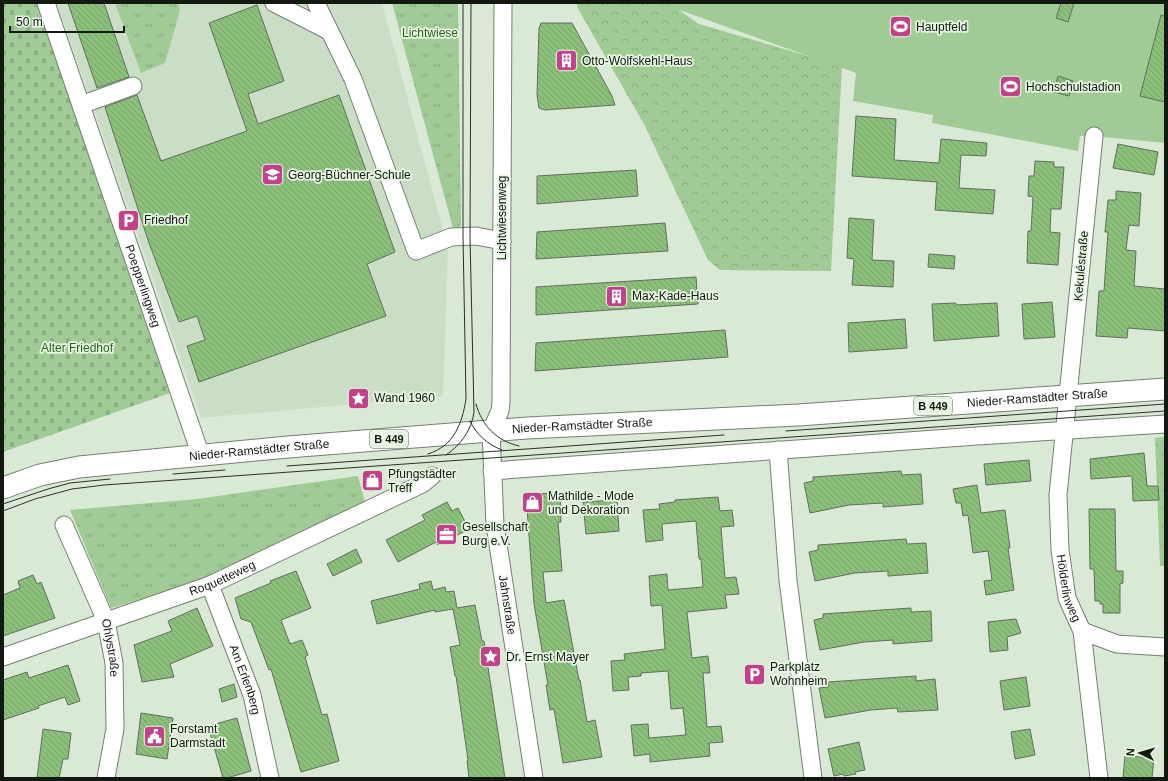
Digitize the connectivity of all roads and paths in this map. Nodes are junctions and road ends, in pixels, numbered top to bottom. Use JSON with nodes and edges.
{"nodes":[{"id":1,"x":46,"y":3,"type":"edge"},
{"id":2,"x":274,"y":3,"type":"edge"},
{"id":3,"x":316,"y":3,"type":"edge"},
{"id":4,"x":503,"y":3,"type":"edge"},
{"id":5,"x":329,"y":31,"type":"junction"},
{"id":6,"x":133,"y":86,"type":"dead end"},
{"id":7,"x":86,"y":103,"type":"junction"},
{"id":8,"x":1094,"y":136,"type":"dead end"},
{"id":9,"x":502,"y":241,"type":"junction"},
{"id":10,"x":1165,"y":389,"type":"edge"},
{"id":11,"x":1068,"y":396,"type":"junction"},
{"id":12,"x":1165,"y":424,"type":"edge"},
{"id":13,"x":1065,"y":430,"type":"junction"},
{"id":14,"x":491,"y":431,"type":"junction"},
{"id":15,"x":778,"y":450,"type":"junction"},
{"id":16,"x":200,"y":456,"type":"junction"},
{"id":17,"x":492,"y":471,"type":"junction"},
{"id":18,"x":432,"y":476,"type":"dead end"},
{"id":19,"x":3,"y":488,"type":"edge"},
{"id":20,"x":64,"y":525,"type":"dead end"},
{"id":21,"x":210,"y":585,"type":"junction"},
{"id":22,"x":106,"y":620,"type":"junction"},
{"id":23,"x":1082,"y":631,"type":"junction"},
{"id":24,"x":1165,"y":647,"type":"edge"},
{"id":25,"x":3,"y":656,"type":"edge"},
{"id":26,"x":106,"y":778,"type":"edge"},
{"id":27,"x":270,"y":778,"type":"edge"},
{"id":28,"x":534,"y":778,"type":"edge"},
{"id":29,"x":813,"y":778,"type":"edge"},
{"id":30,"x":1099,"y":778,"type":"edge"}],
"edges":[{"from":1,"to":7,"type":"street","name":"Poepperlingweg"},
{"from":2,"to":5,"type":"street"},
{"from":3,"to":5,"type":"street"},
{"from":4,"to":9,"type":"street","name":"Lichtwiesenweg"},
{"from":5,"to":9,"type":"street"},
{"from":6,"to":7,"type":"street"},
{"from":7,"to":16,"type":"street","name":"Poepperlingweg"},
{"from":8,"to":11,"type":"street","name":"Kekuléstraße"},
{"from":9,"to":14,"type":"street","name":"Lichtwiesenweg"},
{"from":10,"to":11,"type":"main road","name":"Nieder-Ramstädter Straße","number":"B 449"},
{"from":11,"to":13,"type":"street","name":"Hölderlinweg"},
{"from":11,"to":14,"type":"main road","name":"Nieder-Ramstädter Straße","number":"B 449"},
{"from":12,"to":13,"type":"street"},
{"from":13,"to":15,"type":"street"},
{"from":13,"to":23,"type":"street","name":"Hölderlinweg"},
{"from":14,"to":16,"type":"main road","name":"Nieder-Ramstädter Straße","number":"B 449"},
{"from":14,"to":17,"type":"street","name":"Jahnstraße"},
{"from":15,"to":17,"type":"street"},
{"from":15,"to":29,"type":"street"},
{"from":16,"to":19,"type":"main road","name":"Nieder-Ramstädter Straße","number":"B 449"},
{"from":17,"to":28,"type":"street","name":"Jahnstraße"},
{"from":18,"to":21,"type":"street","name":"Roquetteweg"},
{"from":20,"to":22,"type":"street","name":"Ohlystraße"},
{"from":21,"to":22,"type":"street","name":"Roquetteweg"},
{"from":21,"to":27,"type":"street","name":"Am Erlenberg"},
{"from":22,"to":25,"type":"street","name":"Roquetteweg"},
{"from":22,"to":26,"type":"street","name":"Ohlystraße"},
{"from":23,"to":24,"type":"street"},
{"from":23,"to":30,"type":"street","name":"Hölderlinweg"}]}
